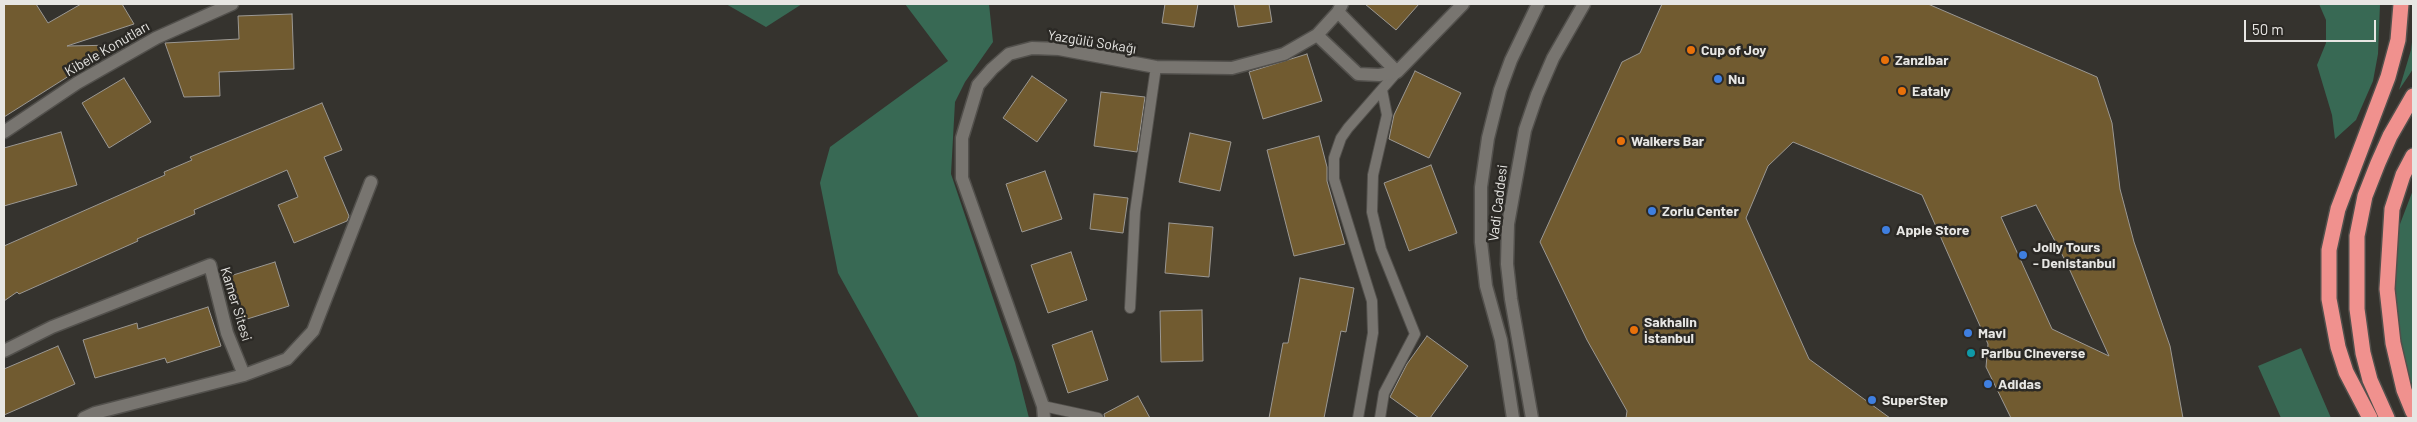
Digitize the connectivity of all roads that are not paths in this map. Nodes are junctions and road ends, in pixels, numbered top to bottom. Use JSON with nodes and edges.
{"nodes":[{"id":1,"x":232,"y":4,"type":"edge"},
{"id":2,"x":1463,"y":4,"type":"edge"},
{"id":3,"x":1538,"y":4,"type":"edge"},
{"id":4,"x":1584,"y":4,"type":"edge"},
{"id":5,"x":2401,"y":4,"type":"edge"},
{"id":6,"x":1340,"y":8,"type":"edge"},
{"id":7,"x":1317,"y":35,"type":"junction"},
{"id":8,"x":1156,"y":67,"type":"junction"},
{"id":9,"x":1397,"y":72,"type":"junction"},
{"id":10,"x":1382,"y":90,"type":"junction"},
{"id":11,"x":2413,"y":96,"type":"edge"},
{"id":12,"x":4,"y":132,"type":"edge"},
{"id":13,"x":2413,"y":156,"type":"edge"},
{"id":14,"x":371,"y":182,"type":"dead end"},
{"id":15,"x":1130,"y":308,"type":"dead end"},
{"id":16,"x":4,"y":351,"type":"edge"},
{"id":17,"x":244,"y":375,"type":"junction"},
{"id":18,"x":1043,"y":412,"type":"edge"},
{"id":19,"x":2413,"y":412,"type":"edge"},
{"id":20,"x":84,"y":418,"type":"edge"},
{"id":21,"x":1098,"y":418,"type":"edge"},
{"id":22,"x":1358,"y":418,"type":"edge"},
{"id":23,"x":1380,"y":418,"type":"edge"},
{"id":24,"x":1513,"y":418,"type":"edge"},
{"id":25,"x":1532,"y":418,"type":"edge"},
{"id":26,"x":2370,"y":418,"type":"edge"},
{"id":27,"x":2387,"y":418,"type":"edge"}],
"edges":[{"from":1,"to":12,"type":"street","name":"Kibele Konutları"},
{"from":2,"to":9,"type":"street"},
{"from":3,"to":24,"type":"street","name":"Vadi Caddesi"},
{"from":4,"to":25,"type":"street","name":"Vadi Caddesi"},
{"from":5,"to":26,"type":"highway"},
{"from":6,"to":7,"type":"street","name":"Yazgülü Sokağı"},
{"from":6,"to":9,"type":"street"},
{"from":7,"to":8,"type":"street","name":"Yazgülü Sokağı"},
{"from":7,"to":9,"type":"street"},
{"from":8,"to":15,"type":"lane"},
{"from":8,"to":18,"type":"street","name":"Yazgülü Sokağı"},
{"from":9,"to":10,"type":"lane"},
{"from":10,"to":22,"type":"lane"},
{"from":10,"to":23,"type":"lane"},
{"from":11,"to":27,"type":"highway"},
{"from":13,"to":19,"type":"highway"},
{"from":14,"to":17,"type":"street"},
{"from":16,"to":17,"type":"street","name":"Kamer Sitesi"},
{"from":17,"to":20,"type":"street"},
{"from":18,"to":21,"type":"lane"}]}
